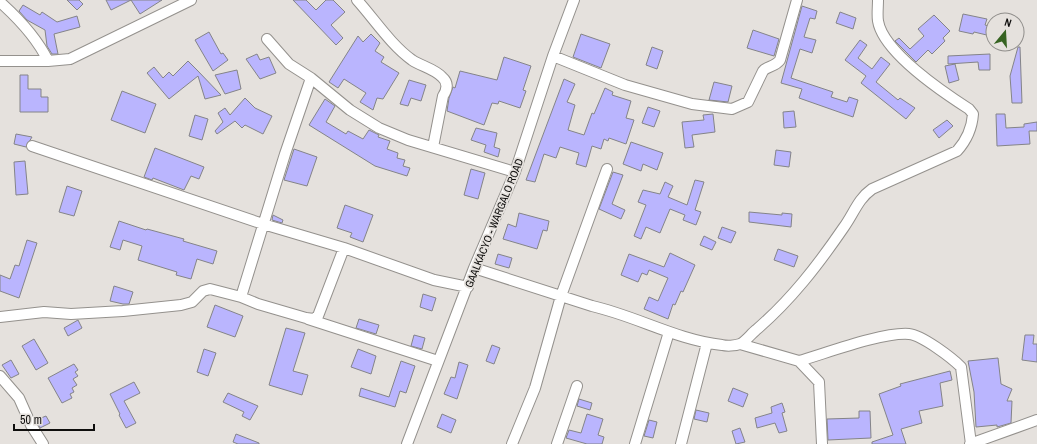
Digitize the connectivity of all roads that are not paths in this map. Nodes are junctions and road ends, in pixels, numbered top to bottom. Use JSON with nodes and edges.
{"nodes":[{"id":1,"x":191,"y":0,"type":"edge"},
{"id":2,"x":358,"y":0,"type":"edge"},
{"id":3,"x":574,"y":0,"type":"edge"},
{"id":4,"x":797,"y":0,"type":"edge"},
{"id":5,"x":878,"y":0,"type":"edge"},
{"id":6,"x":0,"y":2,"type":"edge"},
{"id":7,"x":267,"y":39,"type":"dead end"},
{"id":8,"x":553,"y":56,"type":"junction"},
{"id":9,"x":0,"y":61,"type":"edge"},
{"id":10,"x":48,"y":61,"type":"junction"},
{"id":11,"x":311,"y":78,"type":"junction"},
{"id":12,"x":32,"y":146,"type":"dead end"},
{"id":13,"x":433,"y":147,"type":"junction"},
{"id":14,"x":607,"y":169,"type":"dead end"},
{"id":15,"x":516,"y":172,"type":"junction"},
{"id":16,"x":263,"y":224,"type":"junction"},
{"id":17,"x":344,"y":248,"type":"junction"},
{"id":18,"x":474,"y":268,"type":"junction"},
{"id":19,"x":468,"y":288,"type":"junction"},
{"id":20,"x":561,"y":296,"type":"junction"},
{"id":21,"x":241,"y":297,"type":"junction"},
{"id":22,"x":0,"y":316,"type":"edge"},
{"id":23,"x":306,"y":318,"type":"junction"},
{"id":24,"x":669,"y":332,"type":"junction"},
{"id":25,"x":707,"y":343,"type":"junction"},
{"id":26,"x":740,"y":344,"type":"junction"},
{"id":27,"x":438,"y":361,"type":"junction"},
{"id":28,"x":799,"y":362,"type":"junction"},
{"id":29,"x":0,"y":376,"type":"edge"},
{"id":30,"x":577,"y":386,"type":"dead end"},
{"id":31,"x":1037,"y":420,"type":"edge"},
{"id":32,"x":971,"y":443,"type":"edge"},
{"id":33,"x":43,"y":444,"type":"edge"},
{"id":34,"x":407,"y":444,"type":"edge"},
{"id":35,"x":512,"y":444,"type":"edge"},
{"id":36,"x":557,"y":444,"type":"edge"},
{"id":37,"x":634,"y":444,"type":"edge"},
{"id":38,"x":681,"y":444,"type":"edge"},
{"id":39,"x":822,"y":444,"type":"edge"}],
"edges":[{"from":1,"to":10,"type":"street"},
{"from":2,"to":13,"type":"street"},
{"from":3,"to":8,"type":"street","name":"GAALKACYO - WARGALO ROAD"},
{"from":4,"to":8,"type":"street"},
{"from":5,"to":26,"type":"street"},
{"from":6,"to":10,"type":"street"},
{"from":7,"to":11,"type":"street"},
{"from":8,"to":15,"type":"street","name":"GAALKACYO - WARGALO ROAD"},
{"from":9,"to":10,"type":"street"},
{"from":11,"to":13,"type":"street"},
{"from":11,"to":16,"type":"street"},
{"from":12,"to":16,"type":"street"},
{"from":13,"to":15,"type":"street"},
{"from":14,"to":20,"type":"street"},
{"from":15,"to":18,"type":"street","name":"GAALKACYO - WARGALO ROAD"},
{"from":16,"to":17,"type":"street"},
{"from":16,"to":21,"type":"street"},
{"from":17,"to":19,"type":"street"},
{"from":17,"to":23,"type":"street"},
{"from":18,"to":19,"type":"street","name":"GAALKACYO - WARGALO ROAD"},
{"from":18,"to":20,"type":"street"},
{"from":19,"to":27,"type":"street","name":"GAALKACYO - WARGALO ROAD"},
{"from":20,"to":24,"type":"street"},
{"from":20,"to":35,"type":"street"},
{"from":21,"to":22,"type":"street"},
{"from":21,"to":23,"type":"street"},
{"from":23,"to":27,"type":"street"},
{"from":24,"to":25,"type":"street"},
{"from":24,"to":37,"type":"street"},
{"from":25,"to":26,"type":"street"},
{"from":25,"to":38,"type":"street"},
{"from":26,"to":28,"type":"street"},
{"from":27,"to":34,"type":"street","name":"GAALKACYO - WARGALO ROAD"},
{"from":28,"to":32,"type":"street"},
{"from":28,"to":39,"type":"street"},
{"from":29,"to":33,"type":"street"},
{"from":30,"to":36,"type":"street"},
{"from":31,"to":32,"type":"street"}]}
